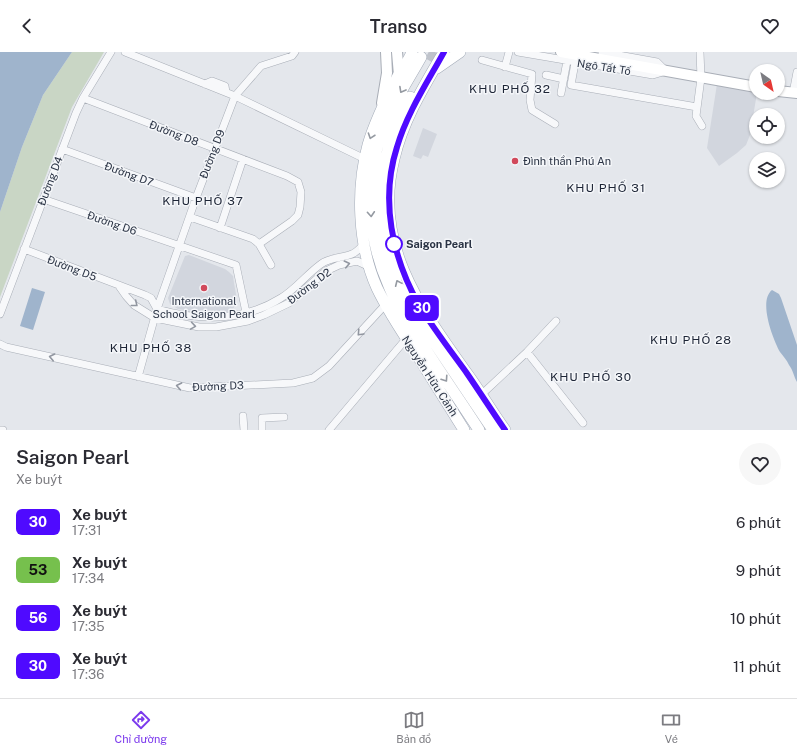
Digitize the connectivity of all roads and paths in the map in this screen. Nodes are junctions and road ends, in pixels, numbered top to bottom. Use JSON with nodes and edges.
{"nodes":[{"id":1,"x":111,"y":52,"type":"edge"},
{"id":2,"x":125,"y":52,"type":"edge"},
{"id":3,"x":295,"y":52,"type":"edge"},
{"id":4,"x":386,"y":52,"type":"edge"},
{"id":5,"x":397,"y":52,"type":"edge"},
{"id":6,"x":444,"y":52,"type":"edge"},
{"id":7,"x":460,"y":52,"type":"edge"},
{"id":8,"x":509,"y":52,"type":"edge"},
{"id":9,"x":518,"y":52,"type":"edge"},
{"id":10,"x":561,"y":52,"type":"edge"},
{"id":11,"x":602,"y":52,"type":"edge"},
{"id":12,"x":700,"y":52,"type":"edge"},
{"id":13,"x":424,"y":60,"type":"edge"},
{"id":14,"x":482,"y":60,"type":"dead end"},
{"id":15,"x":567,"y":61,"type":"junction"},
{"id":16,"x":575,"y":63,"type":"junction"},
{"id":17,"x":506,"y":67,"type":"junction"},
{"id":18,"x":666,"y":72,"type":"junction"},
{"id":19,"x":797,"y":72,"type":"edge"},
{"id":20,"x":399,"y":75,"type":"junction"},
{"id":21,"x":546,"y":75,"type":"dead end"},
{"id":22,"x":701,"y":78,"type":"junction"},
{"id":23,"x":564,"y":79,"type":"junction"},
{"id":24,"x":749,"y":86,"type":"edge"},
{"id":25,"x":785,"y":92,"type":"edge"},
{"id":26,"x":561,"y":93,"type":"dead end"},
{"id":27,"x":795,"y":93,"type":"edge"},
{"id":28,"x":235,"y":96,"type":"junction"},
{"id":29,"x":83,"y":98,"type":"junction"},
{"id":30,"x":697,"y":107,"type":"junction"},
{"id":31,"x":380,"y":115,"type":"junction"},
{"id":32,"x":555,"y":124,"type":"dead end"},
{"id":33,"x":702,"y":126,"type":"dead end"},
{"id":34,"x":214,"y":148,"type":"junction"},
{"id":35,"x":62,"y":149,"type":"junction"},
{"id":36,"x":243,"y":159,"type":"junction"},
{"id":37,"x":364,"y":159,"type":"junction"},
{"id":38,"x":196,"y":198,"type":"junction"},
{"id":39,"x":44,"y":199,"type":"junction"},
{"id":40,"x":190,"y":217,"type":"junction"},
{"id":41,"x":220,"y":228,"type":"junction"},
{"id":42,"x":259,"y":244,"type":"junction"},
{"id":43,"x":364,"y":244,"type":"junction"},
{"id":44,"x":180,"y":246,"type":"junction"},
{"id":45,"x":24,"y":250,"type":"junction"},
{"id":46,"x":272,"y":265,"type":"dead end"},
{"id":47,"x":370,"y":267,"type":"junction"},
{"id":48,"x":303,"y":285,"type":"junction"},
{"id":49,"x":119,"y":286,"type":"junction"},
{"id":50,"x":386,"y":304,"type":"junction"},
{"id":51,"x":157,"y":309,"type":"junction"},
{"id":52,"x":0,"y":314,"type":"edge"},
{"id":53,"x":247,"y":317,"type":"junction"},
{"id":54,"x":155,"y":318,"type":"junction"},
{"id":55,"x":556,"y":321,"type":"dead end"},
{"id":56,"x":418,"y":329,"type":"junction"},
{"id":57,"x":0,"y":344,"type":"edge"},
{"id":58,"x":527,"y":352,"type":"junction"},
{"id":59,"x":138,"y":377,"type":"junction"},
{"id":60,"x":482,"y":395,"type":"junction"},
{"id":61,"x":243,"y":416,"type":"dead end"},
{"id":62,"x":284,"y":417,"type":"dead end"},
{"id":63,"x":583,"y":423,"type":"dead end"},
{"id":64,"x":244,"y":430,"type":"edge"},
{"id":65,"x":262,"y":430,"type":"edge"},
{"id":66,"x":329,"y":430,"type":"edge"},
{"id":67,"x":464,"y":430,"type":"edge"},
{"id":68,"x":479,"y":430,"type":"edge"},
{"id":69,"x":493,"y":430,"type":"edge"},
{"id":70,"x":505,"y":430,"type":"edge"}],
"edges":[{"from":1,"to":29,"type":"street","name":"Đường D4"},
{"from":2,"to":28,"type":"street"},
{"from":3,"to":28,"type":"street","name":"Đường D9"},
{"from":4,"to":31,"type":"street"},
{"from":5,"to":20,"type":"street"},
{"from":6,"to":13,"type":"main road","name":"Nguyễn Hữu Cảnh"},
{"from":7,"to":13,"type":"main road"},
{"from":8,"to":17,"type":"street"},
{"from":9,"to":15,"type":"street","name":"Ngô Tất Tố"},
{"from":10,"to":18,"type":"street","name":"Ngô Tất Tố"},
{"from":11,"to":18,"type":"street","name":"Ngô Tất Tố"},
{"from":12,"to":22,"type":"street"},
{"from":13,"to":20,"type":"main road","name":"Nguyễn Hữu Cảnh"},
{"from":13,"to":56,"type":"main road","name":"Nguyễn Hữu Cảnh"},
{"from":13,"to":56,"type":"main road"},
{"from":14,"to":17,"type":"street"},
{"from":15,"to":16,"type":"street","name":"Ngô Tất Tố"},
{"from":15,"to":23,"type":"street"},
{"from":16,"to":18,"type":"street","name":"Ngô Tất Tố"},
{"from":16,"to":30,"type":"street"},
{"from":17,"to":32,"type":"street"},
{"from":18,"to":22,"type":"street","name":"Ngô Tất Tố"},
{"from":19,"to":27,"type":"street"},
{"from":20,"to":31,"type":"main road","name":"Nguyễn Hữu Cảnh"},
{"from":21,"to":23,"type":"street"},
{"from":22,"to":24,"type":"street","name":"Ngô Tất Tố"},
{"from":22,"to":30,"type":"street"},
{"from":23,"to":26,"type":"street"},
{"from":25,"to":27,"type":"street"},
{"from":28,"to":34,"type":"street","name":"Đường D9"},
{"from":28,"to":37,"type":"street"},
{"from":29,"to":34,"type":"street","name":"Đường D8"},
{"from":29,"to":35,"type":"street","name":"Đường D4"},
{"from":30,"to":33,"type":"street"},
{"from":31,"to":37,"type":"main road","name":"Nguyễn Hữu Cảnh","one_way":true},
{"from":34,"to":36,"type":"street","name":"Đường D8"},
{"from":34,"to":38,"type":"street","name":"Đường D9"},
{"from":35,"to":38,"type":"street","name":"Đường D7"},
{"from":35,"to":39,"type":"street","name":"Đường D4"},
{"from":36,"to":41,"type":"street"},
{"from":36,"to":42,"type":"street","name":"Đường D8"},
{"from":37,"to":43,"type":"main road","name":"Nguyễn Hữu Cảnh"},
{"from":38,"to":40,"type":"street","name":"Đường D9"},
{"from":39,"to":44,"type":"street","name":"Đường D6"},
{"from":39,"to":45,"type":"street","name":"Đường D4"},
{"from":40,"to":41,"type":"street"},
{"from":40,"to":44,"type":"street","name":"Đường D9"},
{"from":41,"to":42,"type":"street"},
{"from":42,"to":46,"type":"street"},
{"from":43,"to":47,"type":"main road","name":"Nguyễn Hữu Cảnh"},
{"from":43,"to":48,"type":"street","name":"Đường D2"},
{"from":44,"to":51,"type":"street","name":"Đường D9"},
{"from":44,"to":53,"type":"street","name":"Đường D6"},
{"from":45,"to":49,"type":"street","name":"Đường D5"},
{"from":45,"to":52,"type":"street","name":"Đường D4"},
{"from":48,"to":47,"type":"street","name":"Đường D2","one_way":true},
{"from":47,"to":50,"type":"main road","name":"Nguyễn Hữu Cảnh"},
{"from":48,"to":53,"type":"street","name":"Đường D2"},
{"from":49,"to":51,"type":"street","name":"Đường D5"},
{"from":49,"to":54,"type":"street","one_way":true},
{"from":50,"to":56,"type":"main road","name":"Nguyễn Hữu Cảnh"},
{"from":50,"to":59,"type":"street","name":"Đường D3","one_way":true},
{"from":51,"to":53,"type":"street","name":"Đường D2"},
{"from":51,"to":54,"type":"street","name":"Đường D9"},
{"from":54,"to":53,"type":"street","name":"Đường D2","one_way":true},
{"from":54,"to":59,"type":"street","name":"Đường D9"},
{"from":55,"to":58,"type":"street"},
{"from":56,"to":60,"type":"main road","name":"Nguyễn Hữu Cảnh"},
{"from":56,"to":66,"type":"street"},
{"from":56,"to":67,"type":"main road","name":"Nguyễn Hữu Cảnh"},
{"from":56,"to":68,"type":"main road","name":"Nguyễn Hữu Cảnh","one_way":true},
{"from":56,"to":69,"type":"main road","name":"Nguyễn Hữu Cảnh"},
{"from":59,"to":57,"type":"street","name":"Đường D3","one_way":true},
{"from":58,"to":60,"type":"street"},
{"from":58,"to":63,"type":"street"},
{"from":60,"to":70,"type":"main road","name":"Nguyễn Hữu Cảnh"},
{"from":61,"to":64,"type":"street"},
{"from":62,"to":65,"type":"street"}]}
